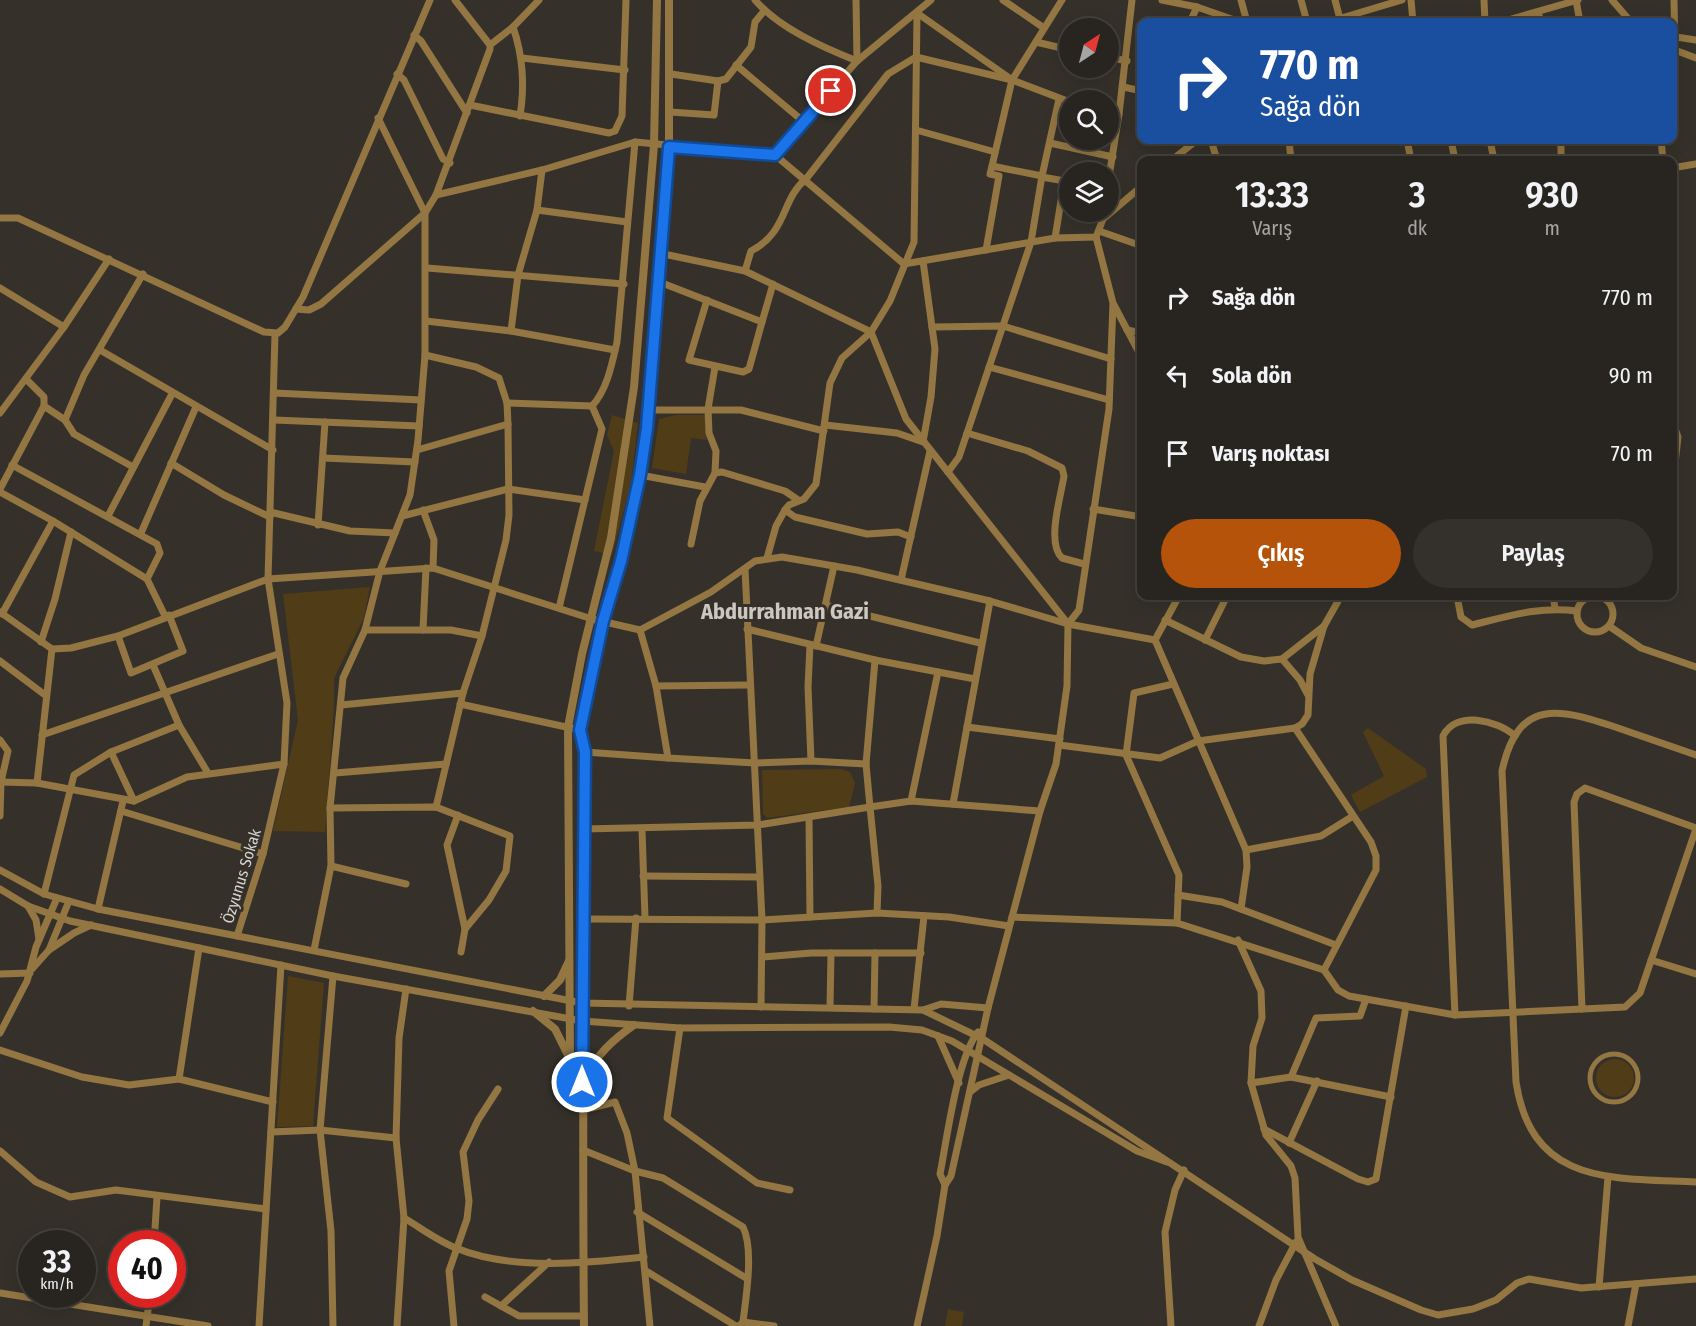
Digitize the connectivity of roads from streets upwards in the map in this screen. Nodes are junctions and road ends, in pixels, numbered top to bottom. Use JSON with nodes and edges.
{"nodes":[{"id":1,"x":430,"y":0,"type":"edge"},
{"id":2,"x":456,"y":0,"type":"edge"},
{"id":3,"x":538,"y":0,"type":"edge"},
{"id":4,"x":626,"y":0,"type":"edge"},
{"id":5,"x":657,"y":0,"type":"edge"},
{"id":6,"x":669,"y":0,"type":"edge"},
{"id":7,"x":755,"y":0,"type":"edge"},
{"id":8,"x":856,"y":0,"type":"edge"},
{"id":9,"x":931,"y":0,"type":"edge"},
{"id":10,"x":1003,"y":0,"type":"edge"},
{"id":11,"x":1062,"y":0,"type":"edge"},
{"id":12,"x":1132,"y":0,"type":"edge"},
{"id":13,"x":1162,"y":0,"type":"edge"},
{"id":14,"x":1241,"y":0,"type":"edge"},
{"id":15,"x":1301,"y":0,"type":"edge"},
{"id":16,"x":1335,"y":0,"type":"edge"},
{"id":17,"x":1402,"y":0,"type":"edge"},
{"id":18,"x":1411,"y":0,"type":"edge"},
{"id":19,"x":1484,"y":0,"type":"edge"},
{"id":20,"x":1577,"y":0,"type":"edge"},
{"id":21,"x":1612,"y":0,"type":"edge"},
{"id":22,"x":1674,"y":0,"type":"edge"},
{"id":23,"x":1197,"y":7,"type":"junction"},
{"id":24,"x":764,"y":11,"type":"junction"},
{"id":25,"x":1538,"y":12,"type":"junction"},
{"id":26,"x":917,"y":13,"type":"junction"},
{"id":27,"x":1193,"y":18,"type":"edge"},
{"id":28,"x":1229,"y":18,"type":"edge"},
{"id":29,"x":1246,"y":18,"type":"edge"},
{"id":30,"x":1306,"y":18,"type":"edge"},
{"id":31,"x":1340,"y":18,"type":"edge"},
{"id":32,"x":1343,"y":18,"type":"edge"},
{"id":33,"x":1413,"y":18,"type":"edge"},
{"id":34,"x":1485,"y":18,"type":"edge"},
{"id":35,"x":1516,"y":18,"type":"edge"},
{"id":36,"x":1539,"y":18,"type":"edge"},
{"id":37,"x":1579,"y":18,"type":"edge"},
{"id":38,"x":1628,"y":18,"type":"edge"},
{"id":39,"x":1675,"y":18,"type":"edge"},
{"id":40,"x":513,"y":27,"type":"junction"},
{"id":41,"x":1044,"y":28,"type":"junction"},
{"id":42,"x":414,"y":35,"type":"junction"},
{"id":43,"x":1677,"y":37,"type":"edge"},
{"id":44,"x":1696,"y":40,"type":"edge"},
{"id":45,"x":1036,"y":42,"type":"junction"},
{"id":46,"x":490,"y":45,"type":"junction"},
{"id":47,"x":1059,"y":47,"type":"edge"},
{"id":48,"x":1677,"y":50,"type":"edge"},
{"id":49,"x":916,"y":57,"type":"junction"},
{"id":50,"x":522,"y":58,"type":"junction"},
{"id":51,"x":1696,"y":58,"type":"edge"},
{"id":52,"x":1119,"y":59,"type":"edge"},
{"id":53,"x":857,"y":61,"type":"junction"},
{"id":54,"x":1126,"y":61,"type":"junction"},
{"id":55,"x":736,"y":65,"type":"junction"},
{"id":56,"x":625,"y":70,"type":"junction"},
{"id":57,"x":397,"y":74,"type":"junction"},
{"id":58,"x":671,"y":74,"type":"junction"},
{"id":59,"x":1012,"y":80,"type":"junction"},
{"id":60,"x":718,"y":81,"type":"junction"},
{"id":61,"x":1123,"y":87,"type":"junction"},
{"id":62,"x":1137,"y":90,"type":"edge"},
{"id":63,"x":1059,"y":99,"type":"joint"},
{"id":64,"x":469,"y":109,"type":"junction"},
{"id":65,"x":670,"y":112,"type":"junction"},
{"id":66,"x":1119,"y":114,"type":"edge"},
{"id":67,"x":520,"y":116,"type":"junction"},
{"id":68,"x":378,"y":118,"type":"junction"},
{"id":69,"x":804,"y":122,"type":"junction"},
{"id":70,"x":916,"y":130,"type":"junction"},
{"id":71,"x":635,"y":142,"type":"junction"},
{"id":72,"x":1050,"y":143,"type":"junction"},
{"id":73,"x":1192,"y":144,"type":"edge"},
{"id":74,"x":654,"y":145,"type":"junction"},
{"id":75,"x":669,"y":147,"type":"junction"},
{"id":76,"x":1114,"y":150,"type":"edge"},
{"id":77,"x":995,"y":152,"type":"junction"},
{"id":78,"x":775,"y":155,"type":"junction"},
{"id":79,"x":1113,"y":156,"type":"junction"},
{"id":80,"x":1177,"y":156,"type":"edge"},
{"id":81,"x":1112,"y":162,"type":"edge"},
{"id":82,"x":450,"y":163,"type":"junction"},
{"id":83,"x":1696,"y":164,"type":"edge"},
{"id":84,"x":992,"y":166,"type":"junction"},
{"id":85,"x":1677,"y":167,"type":"edge"},
{"id":86,"x":542,"y":170,"type":"junction"},
{"id":87,"x":1042,"y":177,"type":"junction"},
{"id":88,"x":806,"y":179,"type":"junction"},
{"id":89,"x":1059,"y":180,"type":"edge"},
{"id":90,"x":1137,"y":190,"type":"edge"},
{"id":91,"x":436,"y":195,"type":"junction"},
{"id":92,"x":1119,"y":204,"type":"edge"},
{"id":93,"x":537,"y":210,"type":"junction"},
{"id":94,"x":424,"y":213,"type":"junction"},
{"id":95,"x":1059,"y":216,"type":"edge"},
{"id":96,"x":0,"y":218,"type":"edge"},
{"id":97,"x":627,"y":222,"type":"junction"},
{"id":98,"x":1102,"y":222,"type":"edge"},
{"id":99,"x":1098,"y":234,"type":"junction"},
{"id":100,"x":1054,"y":238,"type":"junction"},
{"id":101,"x":1031,"y":242,"type":"junction"},
{"id":102,"x":1137,"y":245,"type":"edge"},
{"id":103,"x":986,"y":250,"type":"junction"},
{"id":104,"x":659,"y":253,"type":"junction"},
{"id":105,"x":109,"y":259,"type":"junction"},
{"id":106,"x":923,"y":261,"type":"junction"},
{"id":107,"x":904,"y":264,"type":"junction"},
{"id":108,"x":427,"y":268,"type":"junction"},
{"id":109,"x":745,"y":271,"type":"junction"},
{"id":110,"x":143,"y":274,"type":"junction"},
{"id":111,"x":518,"y":275,"type":"junction"},
{"id":112,"x":657,"y":281,"type":"junction"},
{"id":113,"x":624,"y":284,"type":"junction"},
{"id":114,"x":773,"y":284,"type":"junction"},
{"id":115,"x":0,"y":288,"type":"edge"},
{"id":116,"x":707,"y":300,"type":"junction"},
{"id":117,"x":1113,"y":303,"type":"junction"},
{"id":118,"x":296,"y":309,"type":"junction"},
{"id":119,"x":426,"y":321,"type":"junction"},
{"id":120,"x":762,"y":322,"type":"junction"},
{"id":121,"x":1003,"y":326,"type":"junction"},
{"id":122,"x":64,"y":327,"type":"junction"},
{"id":123,"x":932,"y":327,"type":"junction"},
{"id":124,"x":1127,"y":330,"type":"junction"},
{"id":125,"x":511,"y":331,"type":"junction"},
{"id":126,"x":871,"y":332,"type":"junction"},
{"id":127,"x":1137,"y":332,"type":"edge"},
{"id":128,"x":275,"y":334,"type":"junction"},
{"id":129,"x":1137,"y":349,"type":"edge"},
{"id":130,"x":100,"y":350,"type":"junction"},
{"id":131,"x":615,"y":350,"type":"junction"},
{"id":132,"x":425,"y":355,"type":"junction"},
{"id":133,"x":1111,"y":359,"type":"junction"},
{"id":134,"x":714,"y":367,"type":"junction"},
{"id":135,"x":989,"y":367,"type":"junction"},
{"id":136,"x":26,"y":379,"type":"junction"},
{"id":137,"x":274,"y":393,"type":"junction"},
{"id":138,"x":172,"y":394,"type":"junction"},
{"id":139,"x":1109,"y":399,"type":"junction"},
{"id":140,"x":421,"y":400,"type":"junction"},
{"id":141,"x":507,"y":403,"type":"junction"},
{"id":142,"x":44,"y":406,"type":"junction"},
{"id":143,"x":592,"y":406,"type":"junction"},
{"id":144,"x":196,"y":407,"type":"junction"},
{"id":145,"x":708,"y":409,"type":"junction"},
{"id":146,"x":648,"y":410,"type":"junction"},
{"id":147,"x":0,"y":413,"type":"edge"},
{"id":148,"x":65,"y":420,"type":"junction"},
{"id":149,"x":274,"y":420,"type":"junction"},
{"id":150,"x":325,"y":422,"type":"junction"},
{"id":151,"x":508,"y":424,"type":"junction"},
{"id":152,"x":419,"y":426,"type":"junction"},
{"id":153,"x":825,"y":428,"type":"junction"},
{"id":154,"x":967,"y":433,"type":"junction"},
{"id":155,"x":923,"y":442,"type":"junction"},
{"id":156,"x":273,"y":450,"type":"junction"},
{"id":157,"x":417,"y":450,"type":"junction"},
{"id":158,"x":930,"y":451,"type":"junction"},
{"id":159,"x":323,"y":458,"type":"junction"},
{"id":160,"x":416,"y":462,"type":"junction"},
{"id":161,"x":171,"y":463,"type":"junction"},
{"id":162,"x":12,"y":465,"type":"junction"},
{"id":163,"x":133,"y":467,"type":"junction"},
{"id":164,"x":948,"y":472,"type":"junction"},
{"id":165,"x":715,"y":473,"type":"junction"},
{"id":166,"x":640,"y":475,"type":"junction"},
{"id":167,"x":705,"y":487,"type":"junction"},
{"id":168,"x":508,"y":489,"type":"junction"},
{"id":169,"x":0,"y":490,"type":"edge"},
{"id":170,"x":798,"y":500,"type":"junction"},
{"id":171,"x":585,"y":501,"type":"junction"},
{"id":172,"x":1093,"y":509,"type":"junction"},
{"id":173,"x":423,"y":510,"type":"junction"},
{"id":174,"x":785,"y":510,"type":"junction"},
{"id":175,"x":270,"y":514,"type":"junction"},
{"id":176,"x":108,"y":516,"type":"junction"},
{"id":177,"x":402,"y":516,"type":"junction"},
{"id":178,"x":1137,"y":516,"type":"edge"},
{"id":179,"x":53,"y":521,"type":"junction"},
{"id":180,"x":318,"y":525,"type":"junction"},
{"id":181,"x":71,"y":532,"type":"junction"},
{"id":182,"x":141,"y":533,"type":"junction"},
{"id":183,"x":395,"y":533,"type":"junction"},
{"id":184,"x":911,"y":537,"type":"junction"},
{"id":185,"x":691,"y":544,"type":"dead end"},
{"id":186,"x":767,"y":558,"type":"junction"},
{"id":187,"x":1084,"y":564,"type":"junction"},
{"id":188,"x":834,"y":566,"type":"junction"},
{"id":189,"x":430,"y":568,"type":"junction"},
{"id":190,"x":744,"y":569,"type":"junction"},
{"id":191,"x":380,"y":572,"type":"junction"},
{"id":192,"x":147,"y":579,"type":"junction"},
{"id":193,"x":268,"y":579,"type":"junction"},
{"id":194,"x":901,"y":580,"type":"junction"},
{"id":195,"x":495,"y":589,"type":"junction"},
{"id":196,"x":1177,"y":600,"type":"edge"},
{"id":197,"x":1225,"y":600,"type":"edge"},
{"id":198,"x":1339,"y":600,"type":"edge"},
{"id":199,"x":1458,"y":600,"type":"edge"},
{"id":200,"x":1554,"y":600,"type":"edge"},
{"id":201,"x":1584,"y":600,"type":"edge"},
{"id":202,"x":1608,"y":600,"type":"edge"},
{"id":203,"x":990,"y":601,"type":"junction"},
{"id":204,"x":825,"y":605,"type":"junction"},
{"id":205,"x":559,"y":608,"type":"junction"},
{"id":206,"x":1555,"y":608,"type":"junction"},
{"id":207,"x":1576,"y":611,"type":"junction"},
{"id":208,"x":1,"y":613,"type":"edge"},
{"id":209,"x":167,"y":616,"type":"junction"},
{"id":210,"x":592,"y":619,"type":"junction"},
{"id":211,"x":1165,"y":620,"type":"junction"},
{"id":212,"x":603,"y":621,"type":"junction"},
{"id":213,"x":1068,"y":624,"type":"junction"},
{"id":214,"x":1324,"y":626,"type":"junction"},
{"id":215,"x":1609,"y":626,"type":"junction"},
{"id":216,"x":747,"y":629,"type":"junction"},
{"id":217,"x":364,"y":630,"type":"junction"},
{"id":218,"x":423,"y":630,"type":"junction"},
{"id":219,"x":640,"y":630,"type":"junction"},
{"id":220,"x":118,"y":636,"type":"junction"},
{"id":221,"x":482,"y":636,"type":"junction"},
{"id":222,"x":1155,"y":640,"type":"junction"},
{"id":223,"x":1205,"y":640,"type":"junction"},
{"id":224,"x":41,"y":642,"type":"junction"},
{"id":225,"x":980,"y":643,"type":"junction"},
{"id":226,"x":813,"y":645,"type":"junction"},
{"id":227,"x":52,"y":649,"type":"junction"},
{"id":228,"x":278,"y":654,"type":"junction"},
{"id":229,"x":1282,"y":659,"type":"junction"},
{"id":230,"x":875,"y":660,"type":"junction"},
{"id":231,"x":0,"y":661,"type":"edge"},
{"id":232,"x":153,"y":665,"type":"junction"},
{"id":233,"x":1696,"y":667,"type":"edge"},
{"id":234,"x":938,"y":672,"type":"junction"},
{"id":235,"x":975,"y":679,"type":"junction"},
{"id":236,"x":1173,"y":684,"type":"junction"},
{"id":237,"x":749,"y":685,"type":"junction"},
{"id":238,"x":656,"y":686,"type":"junction"},
{"id":239,"x":164,"y":691,"type":"junction"},
{"id":240,"x":463,"y":693,"type":"junction"},
{"id":241,"x":45,"y":694,"type":"junction"},
{"id":242,"x":1309,"y":696,"type":"junction"},
{"id":243,"x":460,"y":704,"type":"junction"},
{"id":244,"x":341,"y":705,"type":"junction"},
{"id":245,"x":179,"y":725,"type":"junction"},
{"id":246,"x":568,"y":727,"type":"junction"},
{"id":247,"x":967,"y":727,"type":"junction"},
{"id":248,"x":1295,"y":728,"type":"junction"},
{"id":249,"x":580,"y":730,"type":"junction"},
{"id":250,"x":42,"y":735,"type":"junction"},
{"id":251,"x":1515,"y":736,"type":"junction"},
{"id":252,"x":0,"y":740,"type":"edge"},
{"id":253,"x":1198,"y":741,"type":"junction"},
{"id":254,"x":1059,"y":742,"type":"junction"},
{"id":255,"x":111,"y":752,"type":"junction"},
{"id":256,"x":585,"y":752,"type":"junction"},
{"id":257,"x":1126,"y":755,"type":"junction"},
{"id":258,"x":1696,"y":755,"type":"edge"},
{"id":259,"x":668,"y":758,"type":"junction"},
{"id":260,"x":811,"y":761,"type":"junction"},
{"id":261,"x":755,"y":763,"type":"junction"},
{"id":262,"x":284,"y":764,"type":"junction"},
{"id":263,"x":446,"y":764,"type":"junction"},
{"id":264,"x":867,"y":764,"type":"junction"},
{"id":265,"x":208,"y":772,"type":"junction"},
{"id":266,"x":335,"y":773,"type":"junction"},
{"id":267,"x":1,"y":782,"type":"edge"},
{"id":268,"x":37,"y":783,"type":"junction"},
{"id":269,"x":71,"y":789,"type":"junction"},
{"id":270,"x":123,"y":801,"type":"junction"},
{"id":271,"x":134,"y":801,"type":"junction"},
{"id":272,"x":911,"y":801,"type":"junction"},
{"id":273,"x":953,"y":804,"type":"junction"},
{"id":274,"x":436,"y":807,"type":"junction"},
{"id":275,"x":870,"y":807,"type":"junction"},
{"id":276,"x":330,"y":808,"type":"junction"},
{"id":277,"x":1040,"y":811,"type":"junction"},
{"id":278,"x":120,"y":812,"type":"junction"},
{"id":279,"x":458,"y":815,"type":"junction"},
{"id":280,"x":0,"y":816,"type":"edge"},
{"id":281,"x":1353,"y":816,"type":"junction"},
{"id":282,"x":809,"y":818,"type":"junction"},
{"id":283,"x":758,"y":825,"type":"junction"},
{"id":284,"x":1696,"y":829,"type":"edge"},
{"id":285,"x":584,"y":830,"type":"junction"},
{"id":286,"x":642,"y":830,"type":"junction"},
{"id":287,"x":1246,"y":849,"type":"junction"},
{"id":288,"x":263,"y":854,"type":"junction"},
{"id":289,"x":331,"y":866,"type":"junction"},
{"id":290,"x":0,"y":870,"type":"edge"},
{"id":291,"x":643,"y":876,"type":"junction"},
{"id":292,"x":758,"y":877,"type":"junction"},
{"id":293,"x":406,"y":884,"type":"dead end"},
{"id":294,"x":0,"y":889,"type":"edge"},
{"id":295,"x":44,"y":894,"type":"junction"},
{"id":296,"x":1178,"y":895,"type":"junction"},
{"id":297,"x":57,"y":898,"type":"junction"},
{"id":298,"x":69,"y":901,"type":"junction"},
{"id":299,"x":28,"y":906,"type":"junction"},
{"id":300,"x":98,"y":909,"type":"junction"},
{"id":301,"x":1241,"y":909,"type":"junction"},
{"id":302,"x":877,"y":913,"type":"junction"},
{"id":303,"x":52,"y":914,"type":"junction"},
{"id":304,"x":924,"y":915,"type":"junction"},
{"id":305,"x":810,"y":917,"type":"junction"},
{"id":306,"x":1012,"y":917,"type":"junction"},
{"id":307,"x":63,"y":918,"type":"junction"},
{"id":308,"x":636,"y":918,"type":"junction"},
{"id":309,"x":645,"y":918,"type":"junction"},
{"id":310,"x":585,"y":919,"type":"junction"},
{"id":311,"x":762,"y":920,"type":"junction"},
{"id":312,"x":1177,"y":923,"type":"junction"},
{"id":313,"x":91,"y":925,"type":"junction"},
{"id":314,"x":1010,"y":926,"type":"junction"},
{"id":315,"x":465,"y":929,"type":"junction"},
{"id":316,"x":237,"y":936,"type":"junction"},
{"id":317,"x":39,"y":939,"type":"junction"},
{"id":318,"x":1238,"y":940,"type":"junction"},
{"id":319,"x":1336,"y":945,"type":"junction"},
{"id":320,"x":199,"y":948,"type":"junction"},
{"id":321,"x":49,"y":950,"type":"junction"},
{"id":322,"x":314,"y":950,"type":"junction"},
{"id":323,"x":461,"y":951,"type":"dead end"},
{"id":324,"x":921,"y":952,"type":"junction"},
{"id":325,"x":831,"y":953,"type":"junction"},
{"id":326,"x":875,"y":953,"type":"junction"},
{"id":327,"x":763,"y":957,"type":"junction"},
{"id":328,"x":571,"y":958,"type":"junction"},
{"id":329,"x":1651,"y":960,"type":"junction"},
{"id":330,"x":281,"y":965,"type":"junction"},
{"id":331,"x":1324,"y":970,"type":"junction"},
{"id":332,"x":31,"y":972,"type":"junction"},
{"id":333,"x":0,"y":974,"type":"edge"},
{"id":334,"x":1696,"y":974,"type":"edge"},
{"id":335,"x":333,"y":976,"type":"junction"},
{"id":336,"x":406,"y":989,"type":"junction"},
{"id":337,"x":544,"y":996,"type":"junction"},
{"id":338,"x":1366,"y":999,"type":"junction"},
{"id":339,"x":571,"y":1001,"type":"junction"},
{"id":340,"x":582,"y":1003,"type":"junction"},
{"id":341,"x":629,"y":1006,"type":"junction"},
{"id":342,"x":1406,"y":1006,"type":"junction"},
{"id":343,"x":761,"y":1007,"type":"junction"},
{"id":344,"x":830,"y":1007,"type":"junction"},
{"id":345,"x":988,"y":1008,"type":"junction"},
{"id":346,"x":874,"y":1009,"type":"junction"},
{"id":347,"x":914,"y":1009,"type":"junction"},
{"id":348,"x":1582,"y":1009,"type":"junction"},
{"id":349,"x":922,"y":1010,"type":"junction"},
{"id":350,"x":533,"y":1011,"type":"junction"},
{"id":351,"x":1513,"y":1012,"type":"junction"},
{"id":352,"x":1455,"y":1015,"type":"junction"},
{"id":353,"x":571,"y":1018,"type":"junction"},
{"id":354,"x":582,"y":1021,"type":"junction"},
{"id":355,"x":634,"y":1025,"type":"junction"},
{"id":356,"x":680,"y":1028,"type":"junction"},
{"id":357,"x":0,"y":1033,"type":"edge"},
{"id":358,"x":938,"y":1036,"type":"junction"},
{"id":359,"x":979,"y":1037,"type":"junction"},
{"id":360,"x":0,"y":1050,"type":"edge"},
{"id":361,"x":968,"y":1051,"type":"junction"},
{"id":362,"x":570,"y":1057,"type":"junction"},
{"id":363,"x":978,"y":1057,"type":"junction"},
{"id":364,"x":1009,"y":1075,"type":"junction"},
{"id":365,"x":1291,"y":1077,"type":"junction"},
{"id":366,"x":179,"y":1079,"type":"junction"},
{"id":367,"x":1317,"y":1082,"type":"junction"},
{"id":368,"x":1638,"y":1082,"type":"joint"},
{"id":369,"x":959,"y":1083,"type":"junction"},
{"id":370,"x":1251,"y":1083,"type":"junction"},
{"id":371,"x":582,"y":1085,"type":"junction"},
{"id":372,"x":498,"y":1089,"type":"dead end"},
{"id":373,"x":969,"y":1092,"type":"junction"},
{"id":374,"x":1391,"y":1097,"type":"junction"},
{"id":375,"x":273,"y":1102,"type":"junction"},
{"id":376,"x":583,"y":1110,"type":"junction"},
{"id":377,"x":1264,"y":1129,"type":"junction"},
{"id":378,"x":320,"y":1130,"type":"junction"},
{"id":379,"x":271,"y":1132,"type":"junction"},
{"id":380,"x":396,"y":1138,"type":"junction"},
{"id":381,"x":1290,"y":1143,"type":"junction"},
{"id":382,"x":583,"y":1150,"type":"junction"},
{"id":383,"x":0,"y":1151,"type":"edge"},
{"id":384,"x":1181,"y":1168,"type":"junction"},
{"id":385,"x":635,"y":1171,"type":"junction"},
{"id":386,"x":1608,"y":1177,"type":"junction"},
{"id":387,"x":1696,"y":1182,"type":"edge"},
{"id":388,"x":945,"y":1185,"type":"junction"},
{"id":389,"x":790,"y":1190,"type":"dead end"},
{"id":390,"x":157,"y":1197,"type":"junction"},
{"id":391,"x":266,"y":1209,"type":"junction"},
{"id":392,"x":637,"y":1212,"type":"junction"},
{"id":393,"x":404,"y":1218,"type":"junction"},
{"id":394,"x":155,"y":1230,"type":"edge"},
{"id":395,"x":1298,"y":1237,"type":"junction"},
{"id":396,"x":1294,"y":1245,"type":"junction"},
{"id":397,"x":455,"y":1248,"type":"junction"},
{"id":398,"x":1304,"y":1251,"type":"junction"},
{"id":399,"x":644,"y":1257,"type":"junction"},
{"id":400,"x":549,"y":1262,"type":"junction"},
{"id":401,"x":584,"y":1263,"type":"junction"},
{"id":402,"x":646,"y":1270,"type":"junction"},
{"id":403,"x":746,"y":1278,"type":"junction"},
{"id":404,"x":1696,"y":1279,"type":"edge"},
{"id":405,"x":1636,"y":1284,"type":"junction"},
{"id":406,"x":1599,"y":1287,"type":"junction"},
{"id":407,"x":0,"y":1293,"type":"edge"},
{"id":408,"x":485,"y":1297,"type":"dead end"},
{"id":409,"x":501,"y":1306,"type":"junction"},
{"id":410,"x":149,"y":1308,"type":"edge"},
{"id":411,"x":584,"y":1316,"type":"junction"},
{"id":412,"x":148,"y":1317,"type":"junction"},
{"id":413,"x":1263,"y":1317,"type":"junction"},
{"id":414,"x":739,"y":1325,"type":"edge"},
{"id":415,"x":146,"y":1326,"type":"edge"},
{"id":416,"x":208,"y":1326,"type":"edge"},
{"id":417,"x":259,"y":1326,"type":"edge"},
{"id":418,"x":333,"y":1326,"type":"edge"},
{"id":419,"x":397,"y":1326,"type":"edge"},
{"id":420,"x":454,"y":1326,"type":"edge"},
{"id":421,"x":584,"y":1326,"type":"edge"},
{"id":422,"x":650,"y":1326,"type":"edge"},
{"id":423,"x":774,"y":1326,"type":"edge"},
{"id":424,"x":916,"y":1326,"type":"edge"},
{"id":425,"x":1171,"y":1326,"type":"edge"},
{"id":426,"x":1252,"y":1326,"type":"edge"},
{"id":427,"x":1259,"y":1326,"type":"edge"},
{"id":428,"x":1336,"y":1326,"type":"edge"},
{"id":429,"x":1628,"y":1326,"type":"edge"}],
"edges":[{"from":1,"to":42,"type":"street"},
{"from":2,"to":46,"type":"street"},
{"from":3,"to":40,"type":"street"},
{"from":4,"to":56,"type":"street"},
{"from":5,"to":74,"type":"street"},
{"from":6,"to":58,"type":"street"},
{"from":7,"to":24,"type":"street"},
{"from":8,"to":53,"type":"street"},
{"from":9,"to":26,"type":"street"},
{"from":10,"to":41,"type":"street"},
{"from":11,"to":41,"type":"street"},
{"from":12,"to":54,"type":"street"},
{"from":13,"to":23,"type":"street"},
{"from":14,"to":29,"type":"street"},
{"from":15,"to":30,"type":"street"},
{"from":16,"to":31,"type":"street"},
{"from":17,"to":32,"type":"street"},
{"from":18,"to":33,"type":"street"},
{"from":19,"to":34,"type":"street"},
{"from":20,"to":25,"type":"street"},
{"from":20,"to":37,"type":"street"},
{"from":21,"to":38,"type":"street"},
{"from":22,"to":39,"type":"street"},
{"from":23,"to":27,"type":"street"},
{"from":23,"to":28,"type":"street"},
{"from":24,"to":53,"type":"street"},
{"from":24,"to":55,"type":"street"},
{"from":25,"to":35,"type":"street"},
{"from":25,"to":36,"type":"street"},
{"from":26,"to":49,"type":"street"},
{"from":26,"to":53,"type":"street"},
{"from":26,"to":59,"type":"street"},
{"from":40,"to":46,"type":"street"},
{"from":40,"to":50,"type":"street"},
{"from":41,"to":45,"type":"street"},
{"from":42,"to":57,"type":"street"},
{"from":42,"to":64,"type":"street"},
{"from":43,"to":44,"type":"street"},
{"from":45,"to":47,"type":"street"},
{"from":45,"to":59,"type":"street"},
{"from":46,"to":64,"type":"street"},
{"from":48,"to":51,"type":"street"},
{"from":49,"to":59,"type":"street"},
{"from":49,"to":70,"type":"street"},
{"from":49,"to":88,"type":"street"},
{"from":50,"to":56,"type":"street"},
{"from":50,"to":67,"type":"street"},
{"from":52,"to":54,"type":"street"},
{"from":53,"to":69,"type":"street"},
{"from":54,"to":61,"type":"street"},
{"from":55,"to":60,"type":"street"},
{"from":55,"to":69,"type":"street"},
{"from":56,"to":67,"type":"street"},
{"from":57,"to":68,"type":"street"},
{"from":57,"to":82,"type":"street"},
{"from":58,"to":60,"type":"street"},
{"from":58,"to":65,"type":"street"},
{"from":59,"to":63,"type":"street"},
{"from":59,"to":77,"type":"street"},
{"from":60,"to":65,"type":"street"},
{"from":61,"to":62,"type":"street"},
{"from":61,"to":66,"type":"street"},
{"from":63,"to":72,"type":"street"},
{"from":64,"to":67,"type":"street"},
{"from":64,"to":82,"type":"street"},
{"from":65,"to":75,"type":"street"},
{"from":68,"to":94,"type":"street"},
{"from":68,"to":118,"type":"street"},
{"from":69,"to":78,"type":"street"},
{"from":70,"to":77,"type":"street"},
{"from":70,"to":107,"type":"street"},
{"from":71,"to":74,"type":"street"},
{"from":71,"to":86,"type":"street"},
{"from":71,"to":97,"type":"street"},
{"from":72,"to":79,"type":"street"},
{"from":72,"to":87,"type":"street"},
{"from":73,"to":80,"type":"street"},
{"from":74,"to":75,"type":"street"},
{"from":74,"to":210,"type":"street"},
{"from":75,"to":78,"type":"street"},
{"from":75,"to":104,"type":"street"},
{"from":76,"to":79,"type":"street"},
{"from":77,"to":84,"type":"street"},
{"from":78,"to":88,"type":"street"},
{"from":79,"to":81,"type":"street"},
{"from":82,"to":91,"type":"street"},
{"from":83,"to":85,"type":"street"},
{"from":84,"to":87,"type":"street"},
{"from":84,"to":103,"type":"street"},
{"from":86,"to":91,"type":"street"},
{"from":86,"to":93,"type":"street"},
{"from":87,"to":89,"type":"street"},
{"from":87,"to":101,"type":"street"},
{"from":88,"to":107,"type":"street"},
{"from":88,"to":109,"type":"street"},
{"from":90,"to":92,"type":"street"},
{"from":91,"to":94,"type":"street"},
{"from":93,"to":97,"type":"street"},
{"from":93,"to":111,"type":"street"},
{"from":94,"to":108,"type":"street"},
{"from":94,"to":118,"type":"street"},
{"from":95,"to":100,"type":"street"},
{"from":96,"to":105,"type":"street"},
{"from":97,"to":113,"type":"street"},
{"from":98,"to":99,"type":"street"},
{"from":99,"to":100,"type":"street"},
{"from":99,"to":102,"type":"street"},
{"from":99,"to":117,"type":"street"},
{"from":100,"to":101,"type":"street"},
{"from":101,"to":103,"type":"street"},
{"from":101,"to":121,"type":"street"},
{"from":103,"to":106,"type":"street"},
{"from":104,"to":109,"type":"street"},
{"from":104,"to":112,"type":"street"},
{"from":105,"to":110,"type":"street"},
{"from":105,"to":122,"type":"street"},
{"from":106,"to":107,"type":"street"},
{"from":106,"to":123,"type":"street"},
{"from":107,"to":126,"type":"street"},
{"from":108,"to":111,"type":"street"},
{"from":108,"to":119,"type":"street"},
{"from":109,"to":114,"type":"street"},
{"from":110,"to":128,"type":"street"},
{"from":110,"to":130,"type":"street"},
{"from":111,"to":113,"type":"street"},
{"from":111,"to":125,"type":"street"},
{"from":112,"to":116,"type":"street"},
{"from":112,"to":146,"type":"street"},
{"from":113,"to":131,"type":"street"},
{"from":114,"to":120,"type":"street"},
{"from":114,"to":126,"type":"street"},
{"from":115,"to":122,"type":"street"},
{"from":116,"to":120,"type":"street"},
{"from":116,"to":134,"type":"street"},
{"from":117,"to":124,"type":"street"},
{"from":117,"to":133,"type":"street"},
{"from":118,"to":128,"type":"street"},
{"from":119,"to":125,"type":"street"},
{"from":119,"to":132,"type":"street"},
{"from":120,"to":134,"type":"street"},
{"from":121,"to":123,"type":"street"},
{"from":121,"to":133,"type":"street"},
{"from":121,"to":135,"type":"street"},
{"from":122,"to":136,"type":"street"},
{"from":123,"to":155,"type":"street"},
{"from":124,"to":127,"type":"street"},
{"from":124,"to":129,"type":"street"},
{"from":125,"to":131,"type":"street"},
{"from":126,"to":153,"type":"street"},
{"from":126,"to":155,"type":"street"},
{"from":128,"to":137,"type":"street","name":"Özyunus Sokak"},
{"from":130,"to":138,"type":"street"},
{"from":130,"to":148,"type":"street"},
{"from":131,"to":143,"type":"street"},
{"from":132,"to":140,"type":"street"},
{"from":132,"to":141,"type":"street"},
{"from":133,"to":139,"type":"street"},
{"from":134,"to":145,"type":"street"},
{"from":135,"to":139,"type":"street"},
{"from":135,"to":154,"type":"street"},
{"from":136,"to":142,"type":"street"},
{"from":136,"to":147,"type":"street"},
{"from":137,"to":140,"type":"street"},
{"from":137,"to":149,"type":"street","name":"Özyunus Sokak"},
{"from":138,"to":144,"type":"street"},
{"from":138,"to":163,"type":"street"},
{"from":139,"to":172,"type":"street"},
{"from":140,"to":152,"type":"street"},
{"from":141,"to":143,"type":"street"},
{"from":141,"to":151,"type":"street"},
{"from":142,"to":148,"type":"street"},
{"from":142,"to":162,"type":"street"},
{"from":143,"to":171,"type":"street"},
{"from":144,"to":156,"type":"street"},
{"from":144,"to":161,"type":"street"},
{"from":145,"to":146,"type":"street"},
{"from":145,"to":153,"type":"street"},
{"from":145,"to":165,"type":"street"},
{"from":146,"to":166,"type":"street"},
{"from":148,"to":163,"type":"street"},
{"from":149,"to":150,"type":"street"},
{"from":149,"to":156,"type":"street","name":"Özyunus Sokak"},
{"from":150,"to":152,"type":"street"},
{"from":150,"to":159,"type":"street"},
{"from":151,"to":157,"type":"street"},
{"from":151,"to":168,"type":"street"},
{"from":152,"to":157,"type":"street"},
{"from":153,"to":155,"type":"street"},
{"from":153,"to":170,"type":"street"},
{"from":154,"to":164,"type":"street"},
{"from":154,"to":187,"type":"street"},
{"from":155,"to":158,"type":"street"},
{"from":156,"to":175,"type":"street","name":"Özyunus Sokak"},
{"from":157,"to":160,"type":"street"},
{"from":158,"to":164,"type":"street"},
{"from":158,"to":184,"type":"street"},
{"from":159,"to":160,"type":"street"},
{"from":159,"to":180,"type":"street"},
{"from":160,"to":177,"type":"street"},
{"from":161,"to":175,"type":"street"},
{"from":161,"to":182,"type":"street"},
{"from":162,"to":169,"type":"street"},
{"from":162,"to":176,"type":"street"},
{"from":163,"to":176,"type":"street"},
{"from":164,"to":213,"type":"street"},
{"from":165,"to":167,"type":"street"},
{"from":165,"to":170,"type":"street"},
{"from":166,"to":167,"type":"street"},
{"from":166,"to":212,"type":"street"},
{"from":167,"to":185,"type":"street"},
{"from":168,"to":171,"type":"street"},
{"from":168,"to":173,"type":"street"},
{"from":168,"to":195,"type":"street"},
{"from":169,"to":179,"type":"street"},
{"from":170,"to":174,"type":"street"},
{"from":171,"to":205,"type":"street"},
{"from":172,"to":178,"type":"street"},
{"from":172,"to":187,"type":"street"},
{"from":173,"to":177,"type":"street"},
{"from":173,"to":189,"type":"street"},
{"from":174,"to":184,"type":"street"},
{"from":174,"to":186,"type":"street"},
{"from":175,"to":180,"type":"street"},
{"from":175,"to":193,"type":"street","name":"Özyunus Sokak"},
{"from":176,"to":182,"type":"street"},
{"from":177,"to":183,"type":"street"},
{"from":179,"to":181,"type":"street"},
{"from":179,"to":208,"type":"street"},
{"from":180,"to":183,"type":"street"},
{"from":181,"to":192,"type":"street"},
{"from":181,"to":224,"type":"street"},
{"from":182,"to":192,"type":"street"},
{"from":183,"to":191,"type":"street"},
{"from":184,"to":194,"type":"street"},
{"from":186,"to":188,"type":"street"},
{"from":186,"to":190,"type":"street"},
{"from":187,"to":213,"type":"street"},
{"from":188,"to":194,"type":"street"},
{"from":188,"to":204,"type":"street"},
{"from":189,"to":191,"type":"street"},
{"from":189,"to":195,"type":"street"},
{"from":189,"to":218,"type":"street"},
{"from":190,"to":216,"type":"street"},
{"from":190,"to":219,"type":"street"},
{"from":191,"to":193,"type":"street"},
{"from":191,"to":217,"type":"street"},
{"from":192,"to":209,"type":"street"},
{"from":193,"to":209,"type":"street"},
{"from":193,"to":228,"type":"street","name":"Özyunus Sokak"},
{"from":194,"to":203,"type":"street"},
{"from":195,"to":205,"type":"street"},
{"from":195,"to":221,"type":"street"},
{"from":196,"to":211,"type":"street"},
{"from":197,"to":223,"type":"street"},
{"from":198,"to":214,"type":"street"},
{"from":199,"to":206,"type":"street"},
{"from":200,"to":206,"type":"street"},
{"from":201,"to":207,"type":"street"},
{"from":202,"to":215,"type":"street"},
{"from":203,"to":213,"type":"street"},
{"from":203,"to":225,"type":"street"},
{"from":204,"to":225,"type":"street"},
{"from":204,"to":226,"type":"street"},
{"from":205,"to":210,"type":"street"},
{"from":206,"to":207,"type":"street"},
{"from":207,"to":215,"type":"street"},
{"from":208,"to":224,"type":"street"},
{"from":209,"to":220,"type":"street"},
{"from":209,"to":232,"type":"street"},
{"from":210,"to":212,"type":"street"},
{"from":210,"to":246,"type":"street"},
{"from":211,"to":222,"type":"street"},
{"from":211,"to":223,"type":"street"},
{"from":212,"to":219,"type":"street"},
{"from":212,"to":249,"type":"street"},
{"from":213,"to":222,"type":"street"},
{"from":213,"to":254,"type":"street"},
{"from":214,"to":229,"type":"street"},
{"from":214,"to":242,"type":"street"},
{"from":215,"to":233,"type":"street"},
{"from":216,"to":226,"type":"street"},
{"from":216,"to":237,"type":"street"},
{"from":217,"to":218,"type":"street"},
{"from":217,"to":244,"type":"street"},
{"from":218,"to":221,"type":"street"},
{"from":219,"to":238,"type":"street"},
{"from":220,"to":227,"type":"street"},
{"from":220,"to":232,"type":"street"},
{"from":221,"to":240,"type":"street"},
{"from":222,"to":236,"type":"street"},
{"from":223,"to":229,"type":"street"},
{"from":224,"to":227,"type":"street"},
{"from":225,"to":235,"type":"street"},
{"from":226,"to":230,"type":"street"},
{"from":226,"to":260,"type":"street"},
{"from":227,"to":241,"type":"street"},
{"from":228,"to":239,"type":"street"},
{"from":228,"to":262,"type":"street","name":"Özyunus Sokak"},
{"from":229,"to":242,"type":"street"},
{"from":230,"to":234,"type":"street"},
{"from":230,"to":264,"type":"street"},
{"from":231,"to":241,"type":"street"},
{"from":232,"to":239,"type":"street"},
{"from":234,"to":235,"type":"street"},
{"from":234,"to":272,"type":"street"},
{"from":235,"to":247,"type":"street"},
{"from":236,"to":253,"type":"street"},
{"from":236,"to":257,"type":"street"},
{"from":237,"to":238,"type":"street"},
{"from":237,"to":261,"type":"street"},
{"from":238,"to":259,"type":"street"},
{"from":239,"to":245,"type":"street"},
{"from":239,"to":250,"type":"street"},
{"from":240,"to":243,"type":"street"},
{"from":240,"to":244,"type":"street"},
{"from":241,"to":250,"type":"street"},
{"from":242,"to":248,"type":"street"},
{"from":243,"to":246,"type":"street"},
{"from":243,"to":263,"type":"street"},
{"from":244,"to":266,"type":"street"},
{"from":245,"to":255,"type":"street"},
{"from":245,"to":265,"type":"street"},
{"from":246,"to":249,"type":"street"},
{"from":246,"to":328,"type":"street"},
{"from":247,"to":254,"type":"street"},
{"from":247,"to":273,"type":"street"},
{"from":248,"to":253,"type":"street"},
{"from":248,"to":281,"type":"street"},
{"from":249,"to":256,"type":"street"},
{"from":250,"to":268,"type":"street"},
{"from":251,"to":258,"type":"street"},
{"from":251,"to":351,"type":"street"},
{"from":251,"to":352,"type":"street"},
{"from":252,"to":267,"type":"street"},
{"from":253,"to":257,"type":"street"},
{"from":253,"to":287,"type":"street"},
{"from":254,"to":257,"type":"street"},
{"from":254,"to":277,"type":"street"},
{"from":255,"to":269,"type":"street"},
{"from":255,"to":271,"type":"street"},
{"from":256,"to":259,"type":"street"},
{"from":256,"to":285,"type":"street"},
{"from":257,"to":296,"type":"street"},
{"from":259,"to":261,"type":"street"},
{"from":260,"to":261,"type":"street"},
{"from":260,"to":264,"type":"street"},
{"from":261,"to":283,"type":"street"},
{"from":262,"to":265,"type":"street"},
{"from":262,"to":288,"type":"street","name":"Özyunus Sokak"},
{"from":263,"to":266,"type":"street"},
{"from":263,"to":274,"type":"street"},
{"from":264,"to":275,"type":"street"},
{"from":265,"to":271,"type":"street"},
{"from":266,"to":276,"type":"street"},
{"from":267,"to":268,"type":"street"},
{"from":267,"to":280,"type":"street"},
{"from":268,"to":269,"type":"street"},
{"from":269,"to":270,"type":"street"},
{"from":269,"to":295,"type":"street"},
{"from":270,"to":271,"type":"street"},
{"from":270,"to":278,"type":"street"},
{"from":272,"to":273,"type":"street"},
{"from":272,"to":275,"type":"street"},
{"from":273,"to":277,"type":"street"},
{"from":274,"to":276,"type":"street"},
{"from":274,"to":279,"type":"street"},
{"from":275,"to":282,"type":"street"},
{"from":275,"to":302,"type":"street"},
{"from":276,"to":289,"type":"street"},
{"from":277,"to":306,"type":"street"},
{"from":278,"to":288,"type":"street"},
{"from":278,"to":300,"type":"street"},
{"from":279,"to":315,"type":"street"},
{"from":279,"to":315,"type":"street"},
{"from":281,"to":287,"type":"street"},
{"from":281,"to":319,"type":"street"},
{"from":282,"to":283,"type":"street"},
{"from":282,"to":305,"type":"street"},
{"from":283,"to":286,"type":"street"},
{"from":283,"to":292,"type":"street"},
{"from":284,"to":329,"type":"street"},
{"from":284,"to":348,"type":"street"},
{"from":285,"to":286,"type":"street"},
{"from":285,"to":310,"type":"street"},
{"from":286,"to":291,"type":"street"},
{"from":287,"to":301,"type":"street"},
{"from":288,"to":316,"type":"street","name":"Özyunus Sokak"},
{"from":289,"to":293,"type":"street"},
{"from":289,"to":322,"type":"street"},
{"from":290,"to":295,"type":"street","name":"Özyunus Sokak"},
{"from":291,"to":292,"type":"street"},
{"from":291,"to":309,"type":"street"},
{"from":292,"to":311,"type":"street"},
{"from":294,"to":299,"type":"street"},
{"from":295,"to":297,"type":"street","name":"Özyunus Sokak"},
{"from":296,"to":301,"type":"street"},
{"from":296,"to":312,"type":"street"},
{"from":297,"to":298,"type":"street","name":"Özyunus Sokak"},
{"from":297,"to":303,"type":"street"},
{"from":298,"to":300,"type":"street","name":"Özyunus Sokak"},
{"from":298,"to":307,"type":"street"},
{"from":299,"to":303,"type":"street"},
{"from":299,"to":317,"type":"street"},
{"from":300,"to":316,"type":"street","name":"Özyunus Sokak"},
{"from":301,"to":319,"type":"street"},
{"from":302,"to":304,"type":"street"},
{"from":302,"to":305,"type":"street"},
{"from":303,"to":307,"type":"street"},
{"from":303,"to":317,"type":"street"},
{"from":304,"to":314,"type":"street"},
{"from":304,"to":324,"type":"street"},
{"from":305,"to":311,"type":"street"},
{"from":306,"to":312,"type":"street"},
{"from":306,"to":314,"type":"street"},
{"from":307,"to":313,"type":"street"},
{"from":307,"to":321,"type":"street"},
{"from":308,"to":309,"type":"street"},
{"from":308,"to":310,"type":"street"},
{"from":308,"to":341,"type":"street"},
{"from":309,"to":311,"type":"street"},
{"from":310,"to":340,"type":"street"},
{"from":311,"to":327,"type":"street"},
{"from":312,"to":318,"type":"street"},
{"from":313,"to":320,"type":"street"},
{"from":313,"to":321,"type":"street"},
{"from":314,"to":345,"type":"street"},
{"from":315,"to":323,"type":"street"},
{"from":316,"to":322,"type":"street"},
{"from":317,"to":332,"type":"street"},
{"from":318,"to":331,"type":"street"},
{"from":318,"to":370,"type":"street"},
{"from":319,"to":331,"type":"street"},
{"from":320,"to":330,"type":"street"},
{"from":320,"to":366,"type":"street"},
{"from":321,"to":332,"type":"street"},
{"from":322,"to":337,"type":"street"},
{"from":324,"to":326,"type":"street"},
{"from":324,"to":347,"type":"street"},
{"from":325,"to":326,"type":"street"},
{"from":325,"to":327,"type":"street"},
{"from":325,"to":344,"type":"street"},
{"from":326,"to":346,"type":"street"},
{"from":327,"to":343,"type":"street"},
{"from":328,"to":337,"type":"street"},
{"from":328,"to":339,"type":"street"},
{"from":329,"to":334,"type":"street"},
{"from":329,"to":348,"type":"street"},
{"from":330,"to":335,"type":"street"},
{"from":330,"to":375,"type":"street"},
{"from":331,"to":338,"type":"street"},
{"from":332,"to":333,"type":"street"},
{"from":332,"to":357,"type":"street"},
{"from":335,"to":336,"type":"street"},
{"from":335,"to":378,"type":"street"},
{"from":336,"to":350,"type":"street"},
{"from":336,"to":380,"type":"street"},
{"from":337,"to":339,"type":"street"},
{"from":338,"to":342,"type":"street"},
{"from":338,"to":365,"type":"street"},
{"from":339,"to":340,"type":"street"},
{"from":339,"to":353,"type":"street"},
{"from":340,"to":341,"type":"street"},
{"from":340,"to":354,"type":"street"},
{"from":341,"to":343,"type":"street"},
{"from":342,"to":352,"type":"street"},
{"from":342,"to":374,"type":"street"},
{"from":343,"to":344,"type":"street"},
{"from":344,"to":346,"type":"street"},
{"from":345,"to":349,"type":"street"},
{"from":345,"to":359,"type":"street"},
{"from":346,"to":347,"type":"street"},
{"from":347,"to":349,"type":"street"},
{"from":348,"to":351,"type":"street"},
{"from":349,"to":359,"type":"street"},
{"from":350,"to":353,"type":"street"},
{"from":350,"to":362,"type":"street"},
{"from":351,"to":352,"type":"street"},
{"from":351,"to":386,"type":"street"},
{"from":353,"to":354,"type":"street"},
{"from":353,"to":362,"type":"street"},
{"from":354,"to":355,"type":"street"},
{"from":354,"to":371,"type":"street"},
{"from":355,"to":356,"type":"street"},
{"from":355,"to":371,"type":"street"},
{"from":356,"to":358,"type":"street"},
{"from":356,"to":389,"type":"street"},
{"from":358,"to":361,"type":"street"},
{"from":358,"to":369,"type":"street"},
{"from":359,"to":361,"type":"street"},
{"from":359,"to":363,"type":"street"},
{"from":359,"to":384,"type":"street"},
{"from":360,"to":366,"type":"street"},
{"from":361,"to":363,"type":"street"},
{"from":361,"to":369,"type":"street"},
{"from":362,"to":371,"type":"street"},
{"from":363,"to":364,"type":"street"},
{"from":363,"to":373,"type":"street"},
{"from":364,"to":373,"type":"street"},
{"from":364,"to":384,"type":"street"},
{"from":365,"to":367,"type":"street"},
{"from":365,"to":370,"type":"street"},
{"from":366,"to":375,"type":"street"},
{"from":367,"to":374,"type":"street"},
{"from":367,"to":381,"type":"street"},
{"from":368,"to":368,"type":"street"},
{"from":369,"to":388,"type":"street"},
{"from":370,"to":377,"type":"street"},
{"from":371,"to":376,"type":"street"},
{"from":372,"to":397,"type":"street"},
{"from":373,"to":388,"type":"street"},
{"from":374,"to":381,"type":"street"},
{"from":375,"to":379,"type":"street"},
{"from":376,"to":382,"type":"street"},
{"from":376,"to":385,"type":"street"},
{"from":377,"to":381,"type":"street"},
{"from":377,"to":395,"type":"street"},
{"from":378,"to":379,"type":"street"},
{"from":378,"to":380,"type":"street"},
{"from":378,"to":418,"type":"street"},
{"from":379,"to":391,"type":"street"},
{"from":380,"to":393,"type":"street"},
{"from":382,"to":385,"type":"street"},
{"from":382,"to":401,"type":"street"},
{"from":383,"to":390,"type":"street"},
{"from":384,"to":396,"type":"street"},
{"from":384,"to":425,"type":"street"},
{"from":385,"to":392,"type":"street"},
{"from":385,"to":403,"type":"street"},
{"from":386,"to":387,"type":"street"},
{"from":386,"to":406,"type":"street"},
{"from":388,"to":424,"type":"street"},
{"from":390,"to":391,"type":"street"},
{"from":390,"to":394,"type":"street"},
{"from":391,"to":417,"type":"street"},
{"from":392,"to":399,"type":"street"},
{"from":392,"to":403,"type":"street"},
{"from":393,"to":397,"type":"street"},
{"from":393,"to":419,"type":"street"},
{"from":395,"to":396,"type":"street"},
{"from":395,"to":398,"type":"street"},
{"from":396,"to":398,"type":"street"},
{"from":396,"to":413,"type":"street"},
{"from":397,"to":400,"type":"street"},
{"from":397,"to":420,"type":"street"},
{"from":398,"to":406,"type":"street"},
{"from":398,"to":428,"type":"street"},
{"from":399,"to":401,"type":"street"},
{"from":399,"to":402,"type":"street"},
{"from":400,"to":401,"type":"street"},
{"from":400,"to":409,"type":"street"},
{"from":401,"to":411,"type":"street"},
{"from":402,"to":414,"type":"street"},
{"from":402,"to":422,"type":"street"},
{"from":403,"to":414,"type":"street"},
{"from":404,"to":405,"type":"street"},
{"from":405,"to":406,"type":"street"},
{"from":405,"to":429,"type":"street"},
{"from":407,"to":412,"type":"street"},
{"from":408,"to":409,"type":"street"},
{"from":409,"to":411,"type":"street"},
{"from":410,"to":412,"type":"street"},
{"from":411,"to":421,"type":"street"},
{"from":412,"to":415,"type":"street"},
{"from":412,"to":416,"type":"street"},
{"from":413,"to":426,"type":"street"},
{"from":413,"to":427,"type":"street"},
{"from":414,"to":423,"type":"street"}]}
